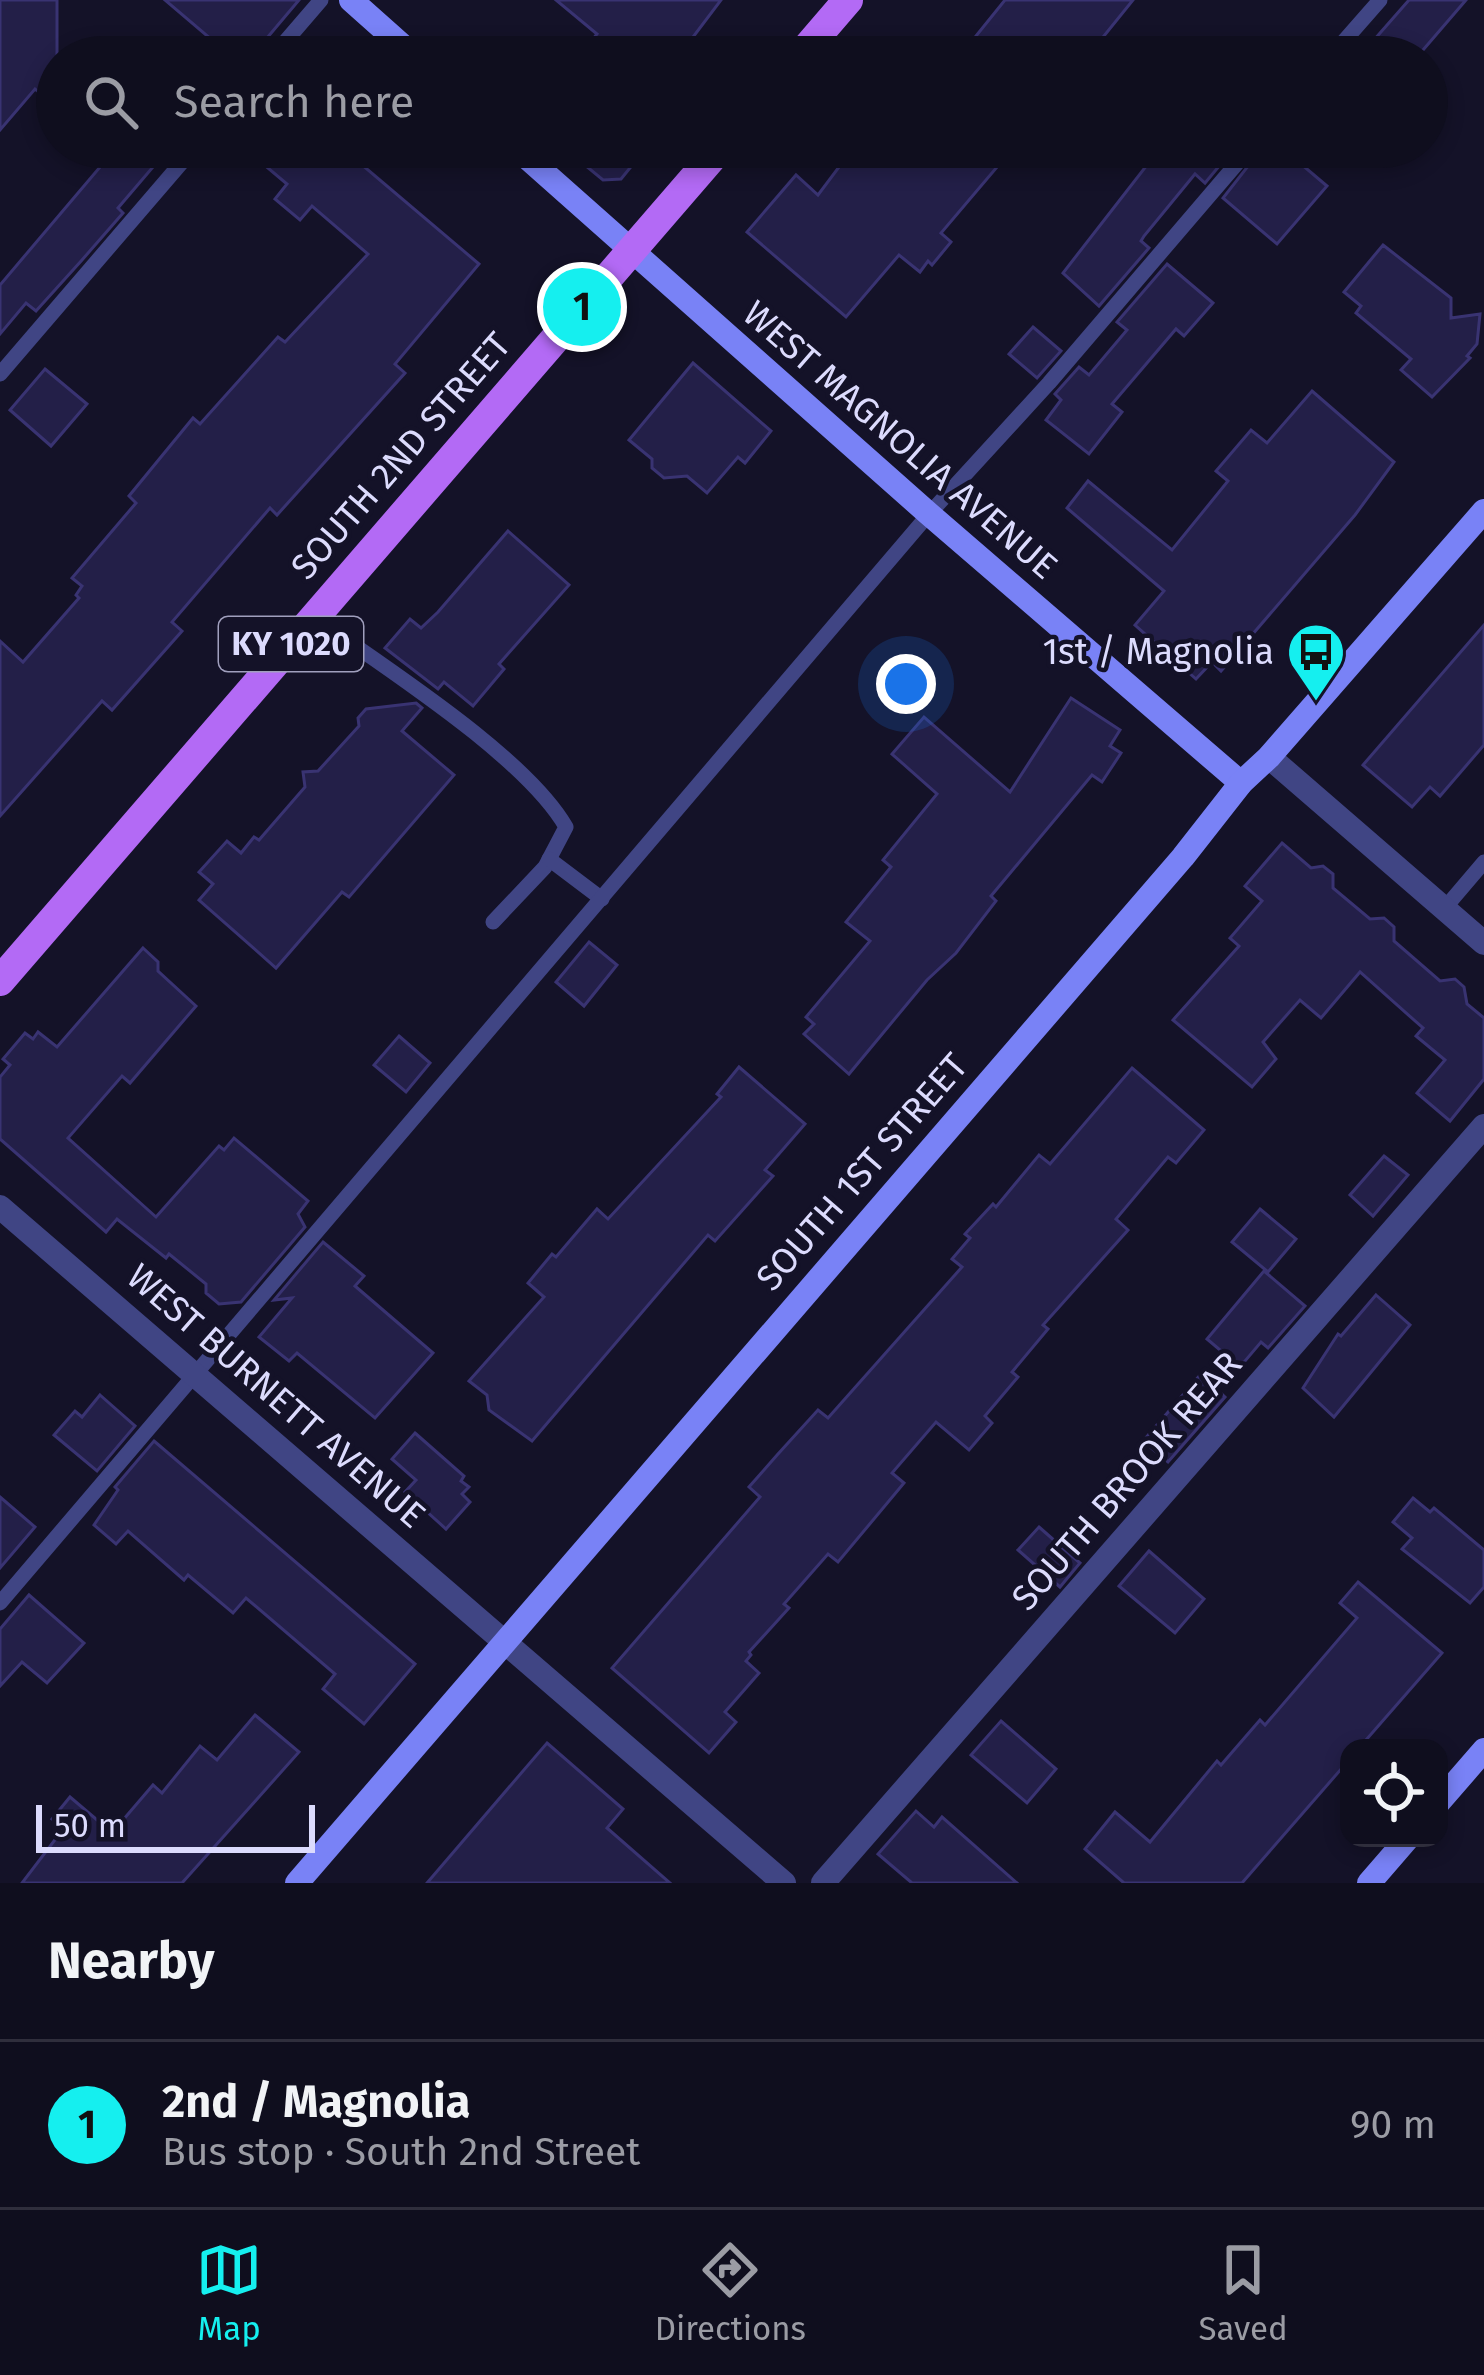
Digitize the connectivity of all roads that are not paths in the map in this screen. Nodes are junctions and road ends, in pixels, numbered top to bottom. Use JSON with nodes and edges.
{"nodes":[{"id":1,"x":321,"y":0,"type":"edge"},
{"id":2,"x":351,"y":0,"type":"edge"},
{"id":3,"x":848,"y":0,"type":"edge"},
{"id":4,"x":1380,"y":0,"type":"edge"},
{"id":5,"x":290,"y":36,"type":"edge"},
{"id":6,"x":391,"y":36,"type":"edge"},
{"id":7,"x":817,"y":36,"type":"edge"},
{"id":8,"x":1348,"y":36,"type":"edge"},
{"id":9,"x":177,"y":168,"type":"edge"},
{"id":10,"x":538,"y":168,"type":"edge"},
{"id":11,"x":703,"y":168,"type":"edge"},
{"id":12,"x":1233,"y":168,"type":"edge"},
{"id":13,"x":631,"y":251,"type":"junction"},
{"id":14,"x":0,"y":374,"type":"edge"},
{"id":15,"x":1484,"y":512,"type":"edge"},
{"id":16,"x":929,"y":514,"type":"junction"},
{"id":17,"x":314,"y":617,"type":"junction"},
{"id":18,"x":1269,"y":757,"type":"junction"},
{"id":19,"x":1241,"y":783,"type":"junction"},
{"id":20,"x":549,"y":859,"type":"junction"},
{"id":21,"x":1484,"y":862,"type":"edge"},
{"id":22,"x":602,"y":899,"type":"junction"},
{"id":23,"x":1444,"y":909,"type":"junction"},
{"id":24,"x":493,"y":922,"type":"dead end"},
{"id":25,"x":1484,"y":943,"type":"edge"},
{"id":26,"x":0,"y":981,"type":"edge"},
{"id":27,"x":1484,"y":1126,"type":"edge"},
{"id":28,"x":0,"y":1207,"type":"edge"},
{"id":29,"x":197,"y":1376,"type":"junction"},
{"id":30,"x":0,"y":1604,"type":"edge"},
{"id":31,"x":505,"y":1640,"type":"junction"},
{"id":32,"x":1484,"y":1750,"type":"edge"},
{"id":33,"x":1448,"y":1792,"type":"edge"},
{"id":34,"x":1400,"y":1847,"type":"edge"},
{"id":35,"x":297,"y":1883,"type":"edge"},
{"id":36,"x":784,"y":1883,"type":"edge"},
{"id":37,"x":823,"y":1883,"type":"edge"},
{"id":38,"x":1369,"y":1883,"type":"edge"}],
"edges":[{"from":1,"to":5,"type":"lane"},
{"from":2,"to":6,"type":"street"},
{"from":3,"to":7,"type":"main road"},
{"from":4,"to":8,"type":"lane"},
{"from":9,"to":14,"type":"lane"},
{"from":10,"to":13,"type":"street","name":"WEST MAGNOLIA AVENUE"},
{"from":11,"to":13,"type":"main road","name":"SOUTH 2ND STREET","number":"KY 1020"},
{"from":12,"to":16,"type":"lane"},
{"from":13,"to":16,"type":"street","name":"WEST MAGNOLIA AVENUE"},
{"from":13,"to":17,"type":"main road","name":"SOUTH 2ND STREET","number":"KY 1020"},
{"from":15,"to":18,"type":"street","name":"SOUTH 1ST STREET"},
{"from":16,"to":19,"type":"street","name":"WEST MAGNOLIA AVENUE"},
{"from":16,"to":22,"type":"lane"},
{"from":17,"to":20,"type":"lane"},
{"from":17,"to":26,"type":"main road","name":"SOUTH 2ND STREET","number":"KY 1020"},
{"from":18,"to":19,"type":"street","name":"SOUTH 1ST STREET"},
{"from":18,"to":23,"type":"street"},
{"from":19,"to":31,"type":"street","name":"SOUTH 1ST STREET"},
{"from":20,"to":22,"type":"lane"},
{"from":20,"to":24,"type":"lane"},
{"from":21,"to":23,"type":"lane"},
{"from":22,"to":29,"type":"lane"},
{"from":23,"to":25,"type":"street"},
{"from":27,"to":37,"type":"street","name":"SOUTH BROOK REAR"},
{"from":28,"to":29,"type":"street","name":"WEST BURNETT AVENUE"},
{"from":29,"to":30,"type":"lane"},
{"from":29,"to":31,"type":"street","name":"WEST BURNETT AVENUE"},
{"from":31,"to":35,"type":"street","name":"SOUTH 1ST STREET"},
{"from":31,"to":36,"type":"street","name":"WEST BURNETT AVENUE"},
{"from":32,"to":33,"type":"street"},
{"from":34,"to":38,"type":"street"}]}
